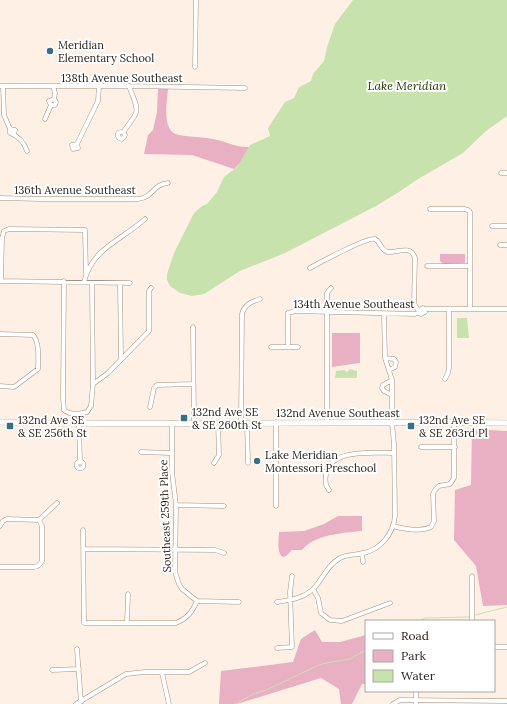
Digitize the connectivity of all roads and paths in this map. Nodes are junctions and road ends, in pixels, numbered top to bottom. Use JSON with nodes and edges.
{"nodes":[{"id":1,"x":196,"y":0,"type":"edge"},
{"id":2,"x":195,"y":67,"type":"dead end"},
{"id":3,"x":2,"y":86,"type":"edge"},
{"id":4,"x":53,"y":86,"type":"junction"},
{"id":5,"x":99,"y":86,"type":"junction"},
{"id":6,"x":129,"y":86,"type":"junction"},
{"id":7,"x":245,"y":88,"type":"dead end"},
{"id":8,"x":45,"y":119,"type":"dead end"},
{"id":9,"x":123,"y":132,"type":"dead end"},
{"id":10,"x":77,"y":144,"type":"dead end"},
{"id":11,"x":27,"y":151,"type":"dead end"},
{"id":12,"x":501,"y":173,"type":"dead end"},
{"id":13,"x":507,"y":173,"type":"edge"},
{"id":14,"x":168,"y":183,"type":"dead end"},
{"id":15,"x":0,"y":198,"type":"edge"},
{"id":16,"x":430,"y":209,"type":"dead end"},
{"id":17,"x":145,"y":219,"type":"dead end"},
{"id":18,"x":492,"y":226,"type":"dead end"},
{"id":19,"x":507,"y":226,"type":"edge"},
{"id":20,"x":500,"y":245,"type":"dead end"},
{"id":21,"x":507,"y":245,"type":"edge"},
{"id":22,"x":427,"y":266,"type":"dead end"},
{"id":23,"x":470,"y":266,"type":"junction"},
{"id":24,"x":310,"y":268,"type":"dead end"},
{"id":25,"x":86,"y":273,"type":"junction"},
{"id":26,"x":1,"y":281,"type":"edge"},
{"id":27,"x":64,"y":281,"type":"junction"},
{"id":28,"x":84,"y":282,"type":"junction"},
{"id":29,"x":92,"y":283,"type":"junction"},
{"id":30,"x":120,"y":284,"type":"junction"},
{"id":31,"x":130,"y":284,"type":"dead end"},
{"id":32,"x":152,"y":288,"type":"dead end"},
{"id":33,"x":331,"y":288,"type":"dead end"},
{"id":34,"x":260,"y":299,"type":"dead end"},
{"id":35,"x":507,"y":308,"type":"edge"},
{"id":36,"x":449,"y":309,"type":"junction"},
{"id":37,"x":470,"y":309,"type":"junction"},
{"id":38,"x":419,"y":311,"type":"junction"},
{"id":39,"x":327,"y":312,"type":"junction"},
{"id":40,"x":384,"y":314,"type":"junction"},
{"id":41,"x":193,"y":327,"type":"dead end"},
{"id":42,"x":0,"y":334,"type":"edge"},
{"id":43,"x":271,"y":347,"type":"dead end"},
{"id":44,"x":288,"y":347,"type":"junction"},
{"id":45,"x":298,"y":347,"type":"dead end"},
{"id":46,"x":121,"y":358,"type":"junction"},
{"id":47,"x":385,"y":358,"type":"junction"},
{"id":48,"x":389,"y":370,"type":"junction"},
{"id":49,"x":445,"y":379,"type":"dead end"},
{"id":50,"x":392,"y":380,"type":"junction"},
{"id":51,"x":93,"y":384,"type":"junction"},
{"id":52,"x":193,"y":384,"type":"junction"},
{"id":53,"x":0,"y":386,"type":"edge"},
{"id":54,"x":392,"y":395,"type":"junction"},
{"id":55,"x":150,"y":407,"type":"dead end"},
{"id":56,"x":0,"y":422,"type":"edge"},
{"id":57,"x":276,"y":422,"type":"junction"},
{"id":58,"x":327,"y":422,"type":"junction"},
{"id":59,"x":172,"y":423,"type":"junction"},
{"id":60,"x":194,"y":423,"type":"junction"},
{"id":61,"x":218,"y":423,"type":"junction"},
{"id":62,"x":244,"y":423,"type":"junction"},
{"id":63,"x":392,"y":423,"type":"junction"},
{"id":64,"x":454,"y":423,"type":"junction"},
{"id":65,"x":507,"y":423,"type":"edge"},
{"id":66,"x":79,"y":424,"type":"junction"},
{"id":67,"x":421,"y":447,"type":"dead end"},
{"id":68,"x":454,"y":447,"type":"junction"},
{"id":69,"x":141,"y":452,"type":"dead end"},
{"id":70,"x":171,"y":453,"type":"junction"},
{"id":71,"x":394,"y":453,"type":"junction"},
{"id":72,"x":80,"y":462,"type":"dead end"},
{"id":73,"x":214,"y":463,"type":"dead end"},
{"id":74,"x":248,"y":463,"type":"dead end"},
{"id":75,"x":329,"y":490,"type":"dead end"},
{"id":76,"x":57,"y":503,"type":"dead end"},
{"id":77,"x":176,"y":506,"type":"junction"},
{"id":78,"x":224,"y":506,"type":"dead end"},
{"id":79,"x":276,"y":506,"type":"dead end"},
{"id":80,"x":39,"y":520,"type":"junction"},
{"id":81,"x":0,"y":526,"type":"edge"},
{"id":82,"x":393,"y":526,"type":"junction"},
{"id":83,"x":83,"y":530,"type":"dead end"},
{"id":84,"x":83,"y":549,"type":"junction"},
{"id":85,"x":176,"y":549,"type":"junction"},
{"id":86,"x":224,"y":553,"type":"dead end"},
{"id":87,"x":362,"y":553,"type":"junction"},
{"id":88,"x":363,"y":562,"type":"dead end"},
{"id":89,"x":0,"y":567,"type":"edge"},
{"id":90,"x":292,"y":576,"type":"dead end"},
{"id":91,"x":472,"y":576,"type":"dead end"},
{"id":92,"x":313,"y":589,"type":"junction"},
{"id":93,"x":128,"y":594,"type":"dead end"},
{"id":94,"x":292,"y":600,"type":"junction"},
{"id":95,"x":197,"y":601,"type":"junction"},
{"id":96,"x":239,"y":602,"type":"dead end"},
{"id":97,"x":277,"y":602,"type":"dead end"},
{"id":98,"x":390,"y":603,"type":"dead end"},
{"id":99,"x":472,"y":620,"type":"edge"},
{"id":100,"x":128,"y":624,"type":"junction"},
{"id":101,"x":495,"y":647,"type":"edge"},
{"id":102,"x":507,"y":647,"type":"edge"},
{"id":103,"x":77,"y":648,"type":"dead end"},
{"id":104,"x":277,"y":648,"type":"dead end"},
{"id":105,"x":205,"y":663,"type":"dead end"},
{"id":106,"x":79,"y":668,"type":"junction"},
{"id":107,"x":52,"y":670,"type":"dead end"},
{"id":108,"x":162,"y":673,"type":"junction"},
{"id":109,"x":507,"y":701,"type":"edge"},
{"id":110,"x":81,"y":702,"type":"edge"},
{"id":111,"x":416,"y":702,"type":"edge"},
{"id":112,"x":76,"y":704,"type":"edge"},
{"id":113,"x":169,"y":704,"type":"edge"},
{"id":114,"x":393,"y":704,"type":"edge"}],
"edges":[{"from":1,"to":2,"type":"street"},
{"from":3,"to":4,"type":"street","name":"138th Avenue Southeast"},
{"from":3,"to":11,"type":"street"},
{"from":4,"to":5,"type":"street","name":"138th Avenue Southeast"},
{"from":4,"to":8,"type":"street"},
{"from":5,"to":6,"type":"street","name":"138th Avenue Southeast"},
{"from":5,"to":10,"type":"street"},
{"from":6,"to":7,"type":"street","name":"138th Avenue Southeast"},
{"from":6,"to":9,"type":"street"},
{"from":12,"to":13,"type":"street"},
{"from":14,"to":15,"type":"street","name":"136th Avenue Southeast"},
{"from":16,"to":23,"type":"street"},
{"from":17,"to":25,"type":"street"},
{"from":18,"to":19,"type":"street"},
{"from":20,"to":21,"type":"street"},
{"from":22,"to":23,"type":"street"},
{"from":23,"to":37,"type":"street"},
{"from":24,"to":38,"type":"street"},
{"from":25,"to":26,"type":"street"},
{"from":25,"to":28,"type":"street"},
{"from":26,"to":27,"type":"street"},
{"from":27,"to":28,"type":"street"},
{"from":27,"to":51,"type":"street"},
{"from":28,"to":29,"type":"street"},
{"from":29,"to":30,"type":"street"},
{"from":29,"to":51,"type":"street"},
{"from":30,"to":31,"type":"street"},
{"from":30,"to":46,"type":"street"},
{"from":32,"to":46,"type":"street"},
{"from":33,"to":39,"type":"street"},
{"from":34,"to":62,"type":"street"},
{"from":35,"to":37,"type":"street","name":"134th Avenue Southeast"},
{"from":36,"to":37,"type":"street","name":"134th Avenue Southeast"},
{"from":36,"to":38,"type":"street","name":"134th Avenue Southeast"},
{"from":36,"to":49,"type":"street"},
{"from":38,"to":40,"type":"street","name":"134th Avenue Southeast"},
{"from":39,"to":40,"type":"street","name":"134th Avenue Southeast"},
{"from":39,"to":44,"type":"street","name":"134th Avenue Southeast"},
{"from":39,"to":58,"type":"street"},
{"from":40,"to":47,"type":"street"},
{"from":41,"to":52,"type":"street"},
{"from":42,"to":53,"type":"street"},
{"from":43,"to":44,"type":"street"},
{"from":44,"to":45,"type":"street"},
{"from":46,"to":51,"type":"street"},
{"from":47,"to":48,"type":"street"},
{"from":47,"to":48,"type":"street"},
{"from":48,"to":50,"type":"street"},
{"from":50,"to":54,"type":"street"},
{"from":50,"to":54,"type":"street"},
{"from":52,"to":55,"type":"street"},
{"from":52,"to":60,"type":"street"},
{"from":54,"to":63,"type":"street"},
{"from":56,"to":66,"type":"main road","name":"132nd Avenue Southeast"},
{"from":57,"to":58,"type":"main road","name":"132nd Avenue Southeast"},
{"from":57,"to":62,"type":"main road","name":"132nd Avenue Southeast"},
{"from":57,"to":79,"type":"street"},
{"from":58,"to":63,"type":"main road","name":"132nd Avenue Southeast"},
{"from":59,"to":60,"type":"main road","name":"132nd Avenue Southeast"},
{"from":59,"to":66,"type":"main road","name":"132nd Avenue Southeast"},
{"from":59,"to":70,"type":"street","name":"Southeast 259th Place"},
{"from":60,"to":61,"type":"main road","name":"132nd Avenue Southeast"},
{"from":61,"to":62,"type":"main road","name":"132nd Avenue Southeast"},
{"from":61,"to":73,"type":"street"},
{"from":62,"to":74,"type":"street"},
{"from":63,"to":64,"type":"main road","name":"132nd Avenue Southeast"},
{"from":63,"to":71,"type":"street"},
{"from":64,"to":65,"type":"main road","name":"132nd Avenue Southeast"},
{"from":64,"to":68,"type":"street"},
{"from":66,"to":72,"type":"street"},
{"from":67,"to":68,"type":"street"},
{"from":68,"to":82,"type":"street"},
{"from":69,"to":70,"type":"street"},
{"from":70,"to":77,"type":"street","name":"Southeast 259th Place"},
{"from":71,"to":75,"type":"street"},
{"from":71,"to":82,"type":"street"},
{"from":76,"to":80,"type":"street"},
{"from":77,"to":78,"type":"street"},
{"from":77,"to":85,"type":"street","name":"Southeast 259th Place"},
{"from":80,"to":81,"type":"street"},
{"from":80,"to":89,"type":"street"},
{"from":82,"to":87,"type":"street"},
{"from":83,"to":84,"type":"street"},
{"from":84,"to":85,"type":"street"},
{"from":84,"to":100,"type":"street"},
{"from":85,"to":86,"type":"street"},
{"from":85,"to":95,"type":"street","name":"Southeast 259th Place"},
{"from":87,"to":88,"type":"street"},
{"from":87,"to":92,"type":"street"},
{"from":90,"to":94,"type":"street"},
{"from":91,"to":99,"type":"street"},
{"from":92,"to":94,"type":"street"},
{"from":92,"to":98,"type":"street"},
{"from":93,"to":100,"type":"street"},
{"from":94,"to":97,"type":"street"},
{"from":94,"to":104,"type":"street"},
{"from":95,"to":96,"type":"street"},
{"from":95,"to":100,"type":"street"},
{"from":101,"to":102,"type":"street"},
{"from":103,"to":106,"type":"street"},
{"from":105,"to":108,"type":"street"},
{"from":106,"to":107,"type":"street"},
{"from":106,"to":110,"type":"street"},
{"from":108,"to":110,"type":"street"},
{"from":108,"to":113,"type":"street"},
{"from":109,"to":111,"type":"street"},
{"from":110,"to":112,"type":"street"},
{"from":111,"to":114,"type":"street"}]}
